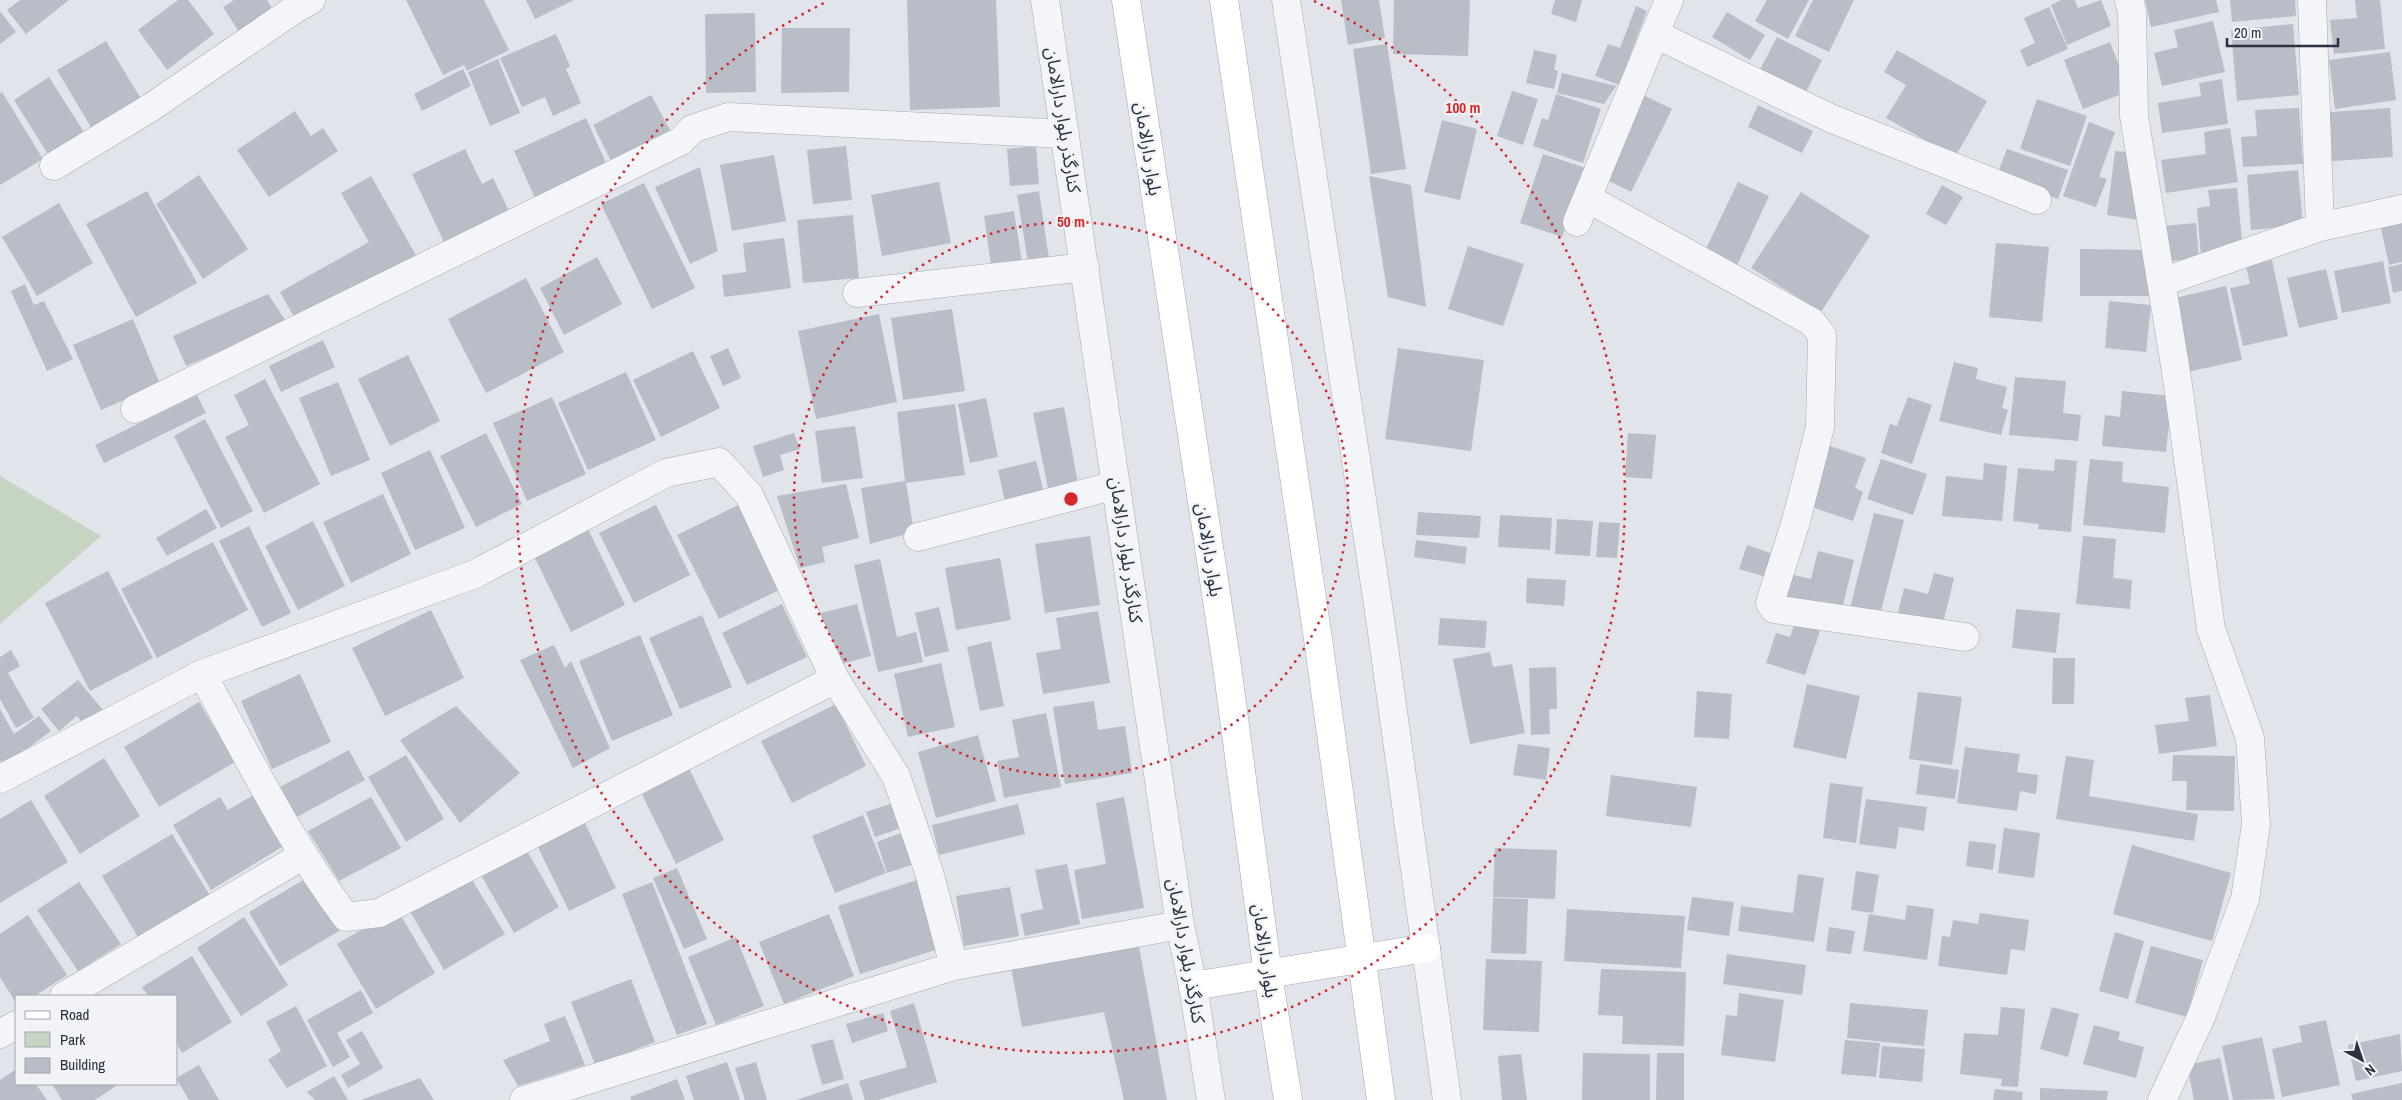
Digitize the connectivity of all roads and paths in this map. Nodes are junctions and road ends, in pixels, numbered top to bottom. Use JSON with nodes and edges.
{"nodes":[{"id":1,"x":311,"y":0,"type":"edge"},
{"id":2,"x":1045,"y":0,"type":"edge"},
{"id":3,"x":1126,"y":0,"type":"edge"},
{"id":4,"x":1224,"y":0,"type":"edge"},
{"id":5,"x":1286,"y":0,"type":"edge"},
{"id":6,"x":1669,"y":0,"type":"edge"},
{"id":7,"x":2129,"y":0,"type":"edge"},
{"id":8,"x":2312,"y":0,"type":"edge"},
{"id":9,"x":1655,"y":34,"type":"junction"},
{"id":10,"x":1065,"y":134,"type":"junction"},
{"id":11,"x":54,"y":166,"type":"dead end"},
{"id":12,"x":2037,"y":200,"type":"dead end"},
{"id":13,"x":2402,"y":209,"type":"edge"},
{"id":14,"x":2320,"y":227,"type":"junction"},
{"id":15,"x":1085,"y":267,"type":"junction"},
{"id":16,"x":2162,"y":282,"type":"junction"},
{"id":17,"x":857,"y":293,"type":"dead end"},
{"id":18,"x":135,"y":408,"type":"dead end"},
{"id":19,"x":1116,"y":485,"type":"junction"},
{"id":20,"x":918,"y":537,"type":"dead end"},
{"id":21,"x":1965,"y":638,"type":"dead end"},
{"id":22,"x":202,"y":674,"type":"junction"},
{"id":23,"x":835,"y":679,"type":"junction"},
{"id":24,"x":0,"y":779,"type":"edge"},
{"id":25,"x":304,"y":855,"type":"junction"},
{"id":26,"x":1180,"y":925,"type":"junction"},
{"id":27,"x":1426,"y":948,"type":"junction"},
{"id":28,"x":1361,"y":958,"type":"junction"},
{"id":29,"x":954,"y":966,"type":"junction"},
{"id":30,"x":1268,"y":974,"type":"junction"},
{"id":31,"x":1193,"y":986,"type":"junction"},
{"id":32,"x":66,"y":995,"type":"edge"},
{"id":33,"x":15,"y":1025,"type":"edge"},
{"id":34,"x":0,"y":1034,"type":"edge"},
{"id":35,"x":524,"y":1100,"type":"edge"},
{"id":36,"x":1211,"y":1100,"type":"edge"},
{"id":37,"x":1288,"y":1100,"type":"edge"},
{"id":38,"x":1381,"y":1100,"type":"edge"},
{"id":39,"x":1447,"y":1100,"type":"edge"},
{"id":40,"x":2162,"y":1100,"type":"edge"}],
"edges":[{"from":1,"to":11,"type":"street"},
{"from":2,"to":10,"type":"street","name":"کنارگذر بلوار دارالامان"},
{"from":3,"to":30,"type":"main road","name":"بلوار دارالامان"},
{"from":4,"to":28,"type":"main road"},
{"from":5,"to":27,"type":"street"},
{"from":6,"to":9,"type":"street"},
{"from":7,"to":16,"type":"street"},
{"from":8,"to":14,"type":"street"},
{"from":9,"to":12,"type":"street"},
{"from":9,"to":21,"type":"street"},
{"from":10,"to":15,"type":"street","name":"کنارگذر بلوار دارالامان"},
{"from":10,"to":18,"type":"street"},
{"from":13,"to":14,"type":"street"},
{"from":14,"to":16,"type":"street"},
{"from":15,"to":17,"type":"street"},
{"from":15,"to":19,"type":"street","name":"کنارگذر بلوار دارالامان"},
{"from":16,"to":40,"type":"street"},
{"from":19,"to":20,"type":"street"},
{"from":19,"to":26,"type":"street","name":"کنارگذر بلوار دارالامان"},
{"from":22,"to":23,"type":"street"},
{"from":22,"to":24,"type":"street"},
{"from":22,"to":25,"type":"street"},
{"from":23,"to":25,"type":"street"},
{"from":23,"to":29,"type":"street"},
{"from":25,"to":32,"type":"street"},
{"from":26,"to":29,"type":"street"},
{"from":26,"to":31,"type":"street","name":"کنارگذر بلوار دارالامان"},
{"from":27,"to":28,"type":"main road"},
{"from":27,"to":39,"type":"street"},
{"from":28,"to":30,"type":"main road"},
{"from":28,"to":38,"type":"main road"},
{"from":29,"to":35,"type":"street"},
{"from":30,"to":31,"type":"main road"},
{"from":30,"to":37,"type":"main road","name":"بلوار دارالامان"},
{"from":31,"to":36,"type":"street","name":"کنارگذر بلوار دارالامان"},
{"from":33,"to":34,"type":"street"}]}
